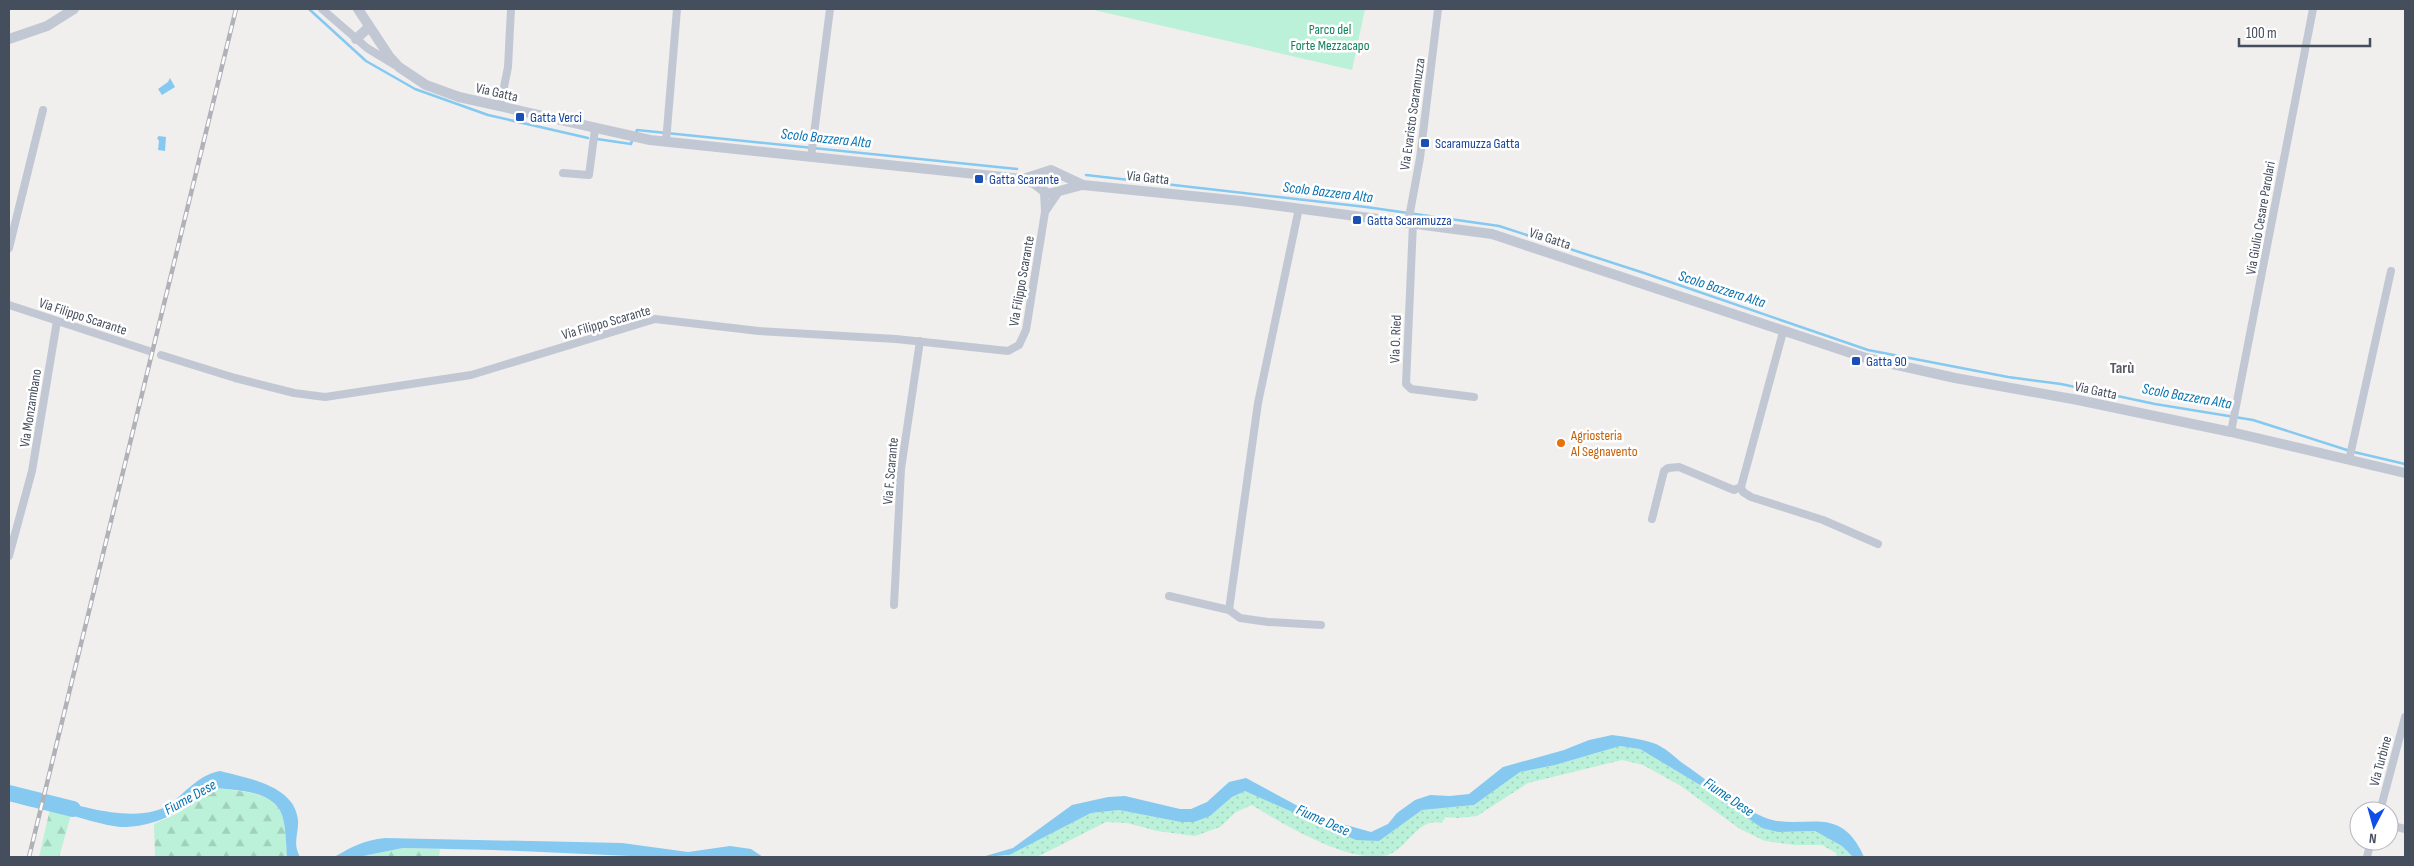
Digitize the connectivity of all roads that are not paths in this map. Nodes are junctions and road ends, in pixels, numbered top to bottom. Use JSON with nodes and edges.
{"nodes":[{"id":1,"x":74,"y":9,"type":"edge"},
{"id":2,"x":322,"y":9,"type":"edge"},
{"id":3,"x":358,"y":9,"type":"edge"},
{"id":4,"x":512,"y":9,"type":"edge"},
{"id":5,"x":677,"y":9,"type":"edge"},
{"id":6,"x":830,"y":9,"type":"edge"},
{"id":7,"x":1438,"y":9,"type":"edge"},
{"id":8,"x":2312,"y":9,"type":"edge"},
{"id":9,"x":369,"y":27,"type":"junction"},
{"id":10,"x":9,"y":39,"type":"edge"},
{"id":11,"x":356,"y":39,"type":"junction"},
{"id":12,"x":399,"y":66,"type":"junction"},
{"id":13,"x":500,"y":107,"type":"junction"},
{"id":14,"x":43,"y":110,"type":"dead end"},
{"id":15,"x":596,"y":129,"type":"junction"},
{"id":16,"x":666,"y":136,"type":"junction"},
{"id":17,"x":812,"y":151,"type":"junction"},
{"id":18,"x":562,"y":173,"type":"dead end"},
{"id":19,"x":1042,"y":174,"type":"junction"},
{"id":20,"x":1063,"y":177,"type":"junction"},
{"id":21,"x":1023,"y":179,"type":"junction"},
{"id":22,"x":1083,"y":185,"type":"junction"},
{"id":23,"x":1042,"y":190,"type":"junction"},
{"id":24,"x":1059,"y":192,"type":"junction"},
{"id":25,"x":1299,"y":208,"type":"junction"},
{"id":26,"x":1045,"y":212,"type":"junction"},
{"id":27,"x":1410,"y":223,"type":"junction"},
{"id":28,"x":9,"y":248,"type":"edge"},
{"id":29,"x":2391,"y":271,"type":"dead end"},
{"id":30,"x":9,"y":304,"type":"edge"},
{"id":31,"x":57,"y":321,"type":"junction"},
{"id":32,"x":1783,"y":332,"type":"junction"},
{"id":33,"x":920,"y":341,"type":"junction"},
{"id":34,"x":149,"y":351,"type":"dead end"},
{"id":35,"x":161,"y":355,"type":"dead end"},
{"id":36,"x":1474,"y":396,"type":"dead end"},
{"id":37,"x":2232,"y":426,"type":"junction"},
{"id":38,"x":2349,"y":460,"type":"junction"},
{"id":39,"x":2405,"y":473,"type":"edge"},
{"id":40,"x":1741,"y":488,"type":"junction"},
{"id":41,"x":1652,"y":519,"type":"dead end"},
{"id":42,"x":1878,"y":544,"type":"dead end"},
{"id":43,"x":9,"y":556,"type":"edge"},
{"id":44,"x":1169,"y":596,"type":"dead end"},
{"id":45,"x":894,"y":605,"type":"dead end"},
{"id":46,"x":1229,"y":610,"type":"junction"},
{"id":47,"x":1321,"y":625,"type":"dead end"},
{"id":48,"x":2405,"y":717,"type":"edge"},
{"id":49,"x":2383,"y":801,"type":"edge"}],
"edges":[{"from":1,"to":10,"type":"street"},
{"from":2,"to":11,"type":"street","name":"Via Gatta"},
{"from":3,"to":9,"type":"street","name":"Via Gatta"},
{"from":4,"to":13,"type":"street"},
{"from":5,"to":16,"type":"street"},
{"from":6,"to":17,"type":"street"},
{"from":7,"to":27,"type":"street","name":"Via Evaristo Scaramuzza"},
{"from":8,"to":37,"type":"street","name":"Via Giulio Cesare Parolari"},
{"from":9,"to":11,"type":"street"},
{"from":9,"to":12,"type":"street","name":"Via Gatta"},
{"from":11,"to":12,"type":"street","name":"Via Gatta"},
{"from":12,"to":13,"type":"street","name":"Via Gatta"},
{"from":13,"to":15,"type":"street","name":"Via Gatta"},
{"from":14,"to":28,"type":"street"},
{"from":15,"to":16,"type":"street","name":"Via Gatta"},
{"from":15,"to":18,"type":"street"},
{"from":16,"to":17,"type":"street","name":"Via Gatta"},
{"from":17,"to":21,"type":"street","name":"Via Gatta"},
{"from":19,"to":20,"type":"street","name":"Via Gatta"},
{"from":19,"to":21,"type":"street","name":"Via Gatta"},
{"from":19,"to":23,"type":"street"},
{"from":20,"to":22,"type":"street","name":"Via Gatta"},
{"from":20,"to":24,"type":"street"},
{"from":21,"to":23,"type":"street","name":"Via Gatta"},
{"from":22,"to":24,"type":"street","name":"Via Gatta"},
{"from":22,"to":25,"type":"street","name":"Via Gatta"},
{"from":23,"to":24,"type":"street","name":"Via Gatta"},
{"from":23,"to":26,"type":"street","name":"Via Filippo Scarante"},
{"from":24,"to":26,"type":"street","name":"Via Filippo Scarante"},
{"from":25,"to":27,"type":"street","name":"Via Gatta"},
{"from":25,"to":46,"type":"street"},
{"from":26,"to":33,"type":"street","name":"Via Filippo Scarante"},
{"from":27,"to":32,"type":"street","name":"Via Gatta"},
{"from":27,"to":36,"type":"street","name":"Via O. Ried"},
{"from":29,"to":38,"type":"street"},
{"from":30,"to":31,"type":"street","name":"Via Filippo Scarante"},
{"from":31,"to":34,"type":"street","name":"Via Filippo Scarante"},
{"from":31,"to":43,"type":"street","name":"Via Monzambano"},
{"from":32,"to":37,"type":"street","name":"Via Gatta"},
{"from":32,"to":40,"type":"street"},
{"from":33,"to":35,"type":"street","name":"Via Filippo Scarante"},
{"from":33,"to":45,"type":"street","name":"Via F. Scarante"},
{"from":37,"to":38,"type":"street","name":"Via Gatta"},
{"from":38,"to":39,"type":"street","name":"Via Gatta"},
{"from":40,"to":41,"type":"street"},
{"from":40,"to":42,"type":"street"},
{"from":44,"to":46,"type":"street"},
{"from":46,"to":47,"type":"street"},
{"from":48,"to":49,"type":"street","name":"Via Turbine"}]}
